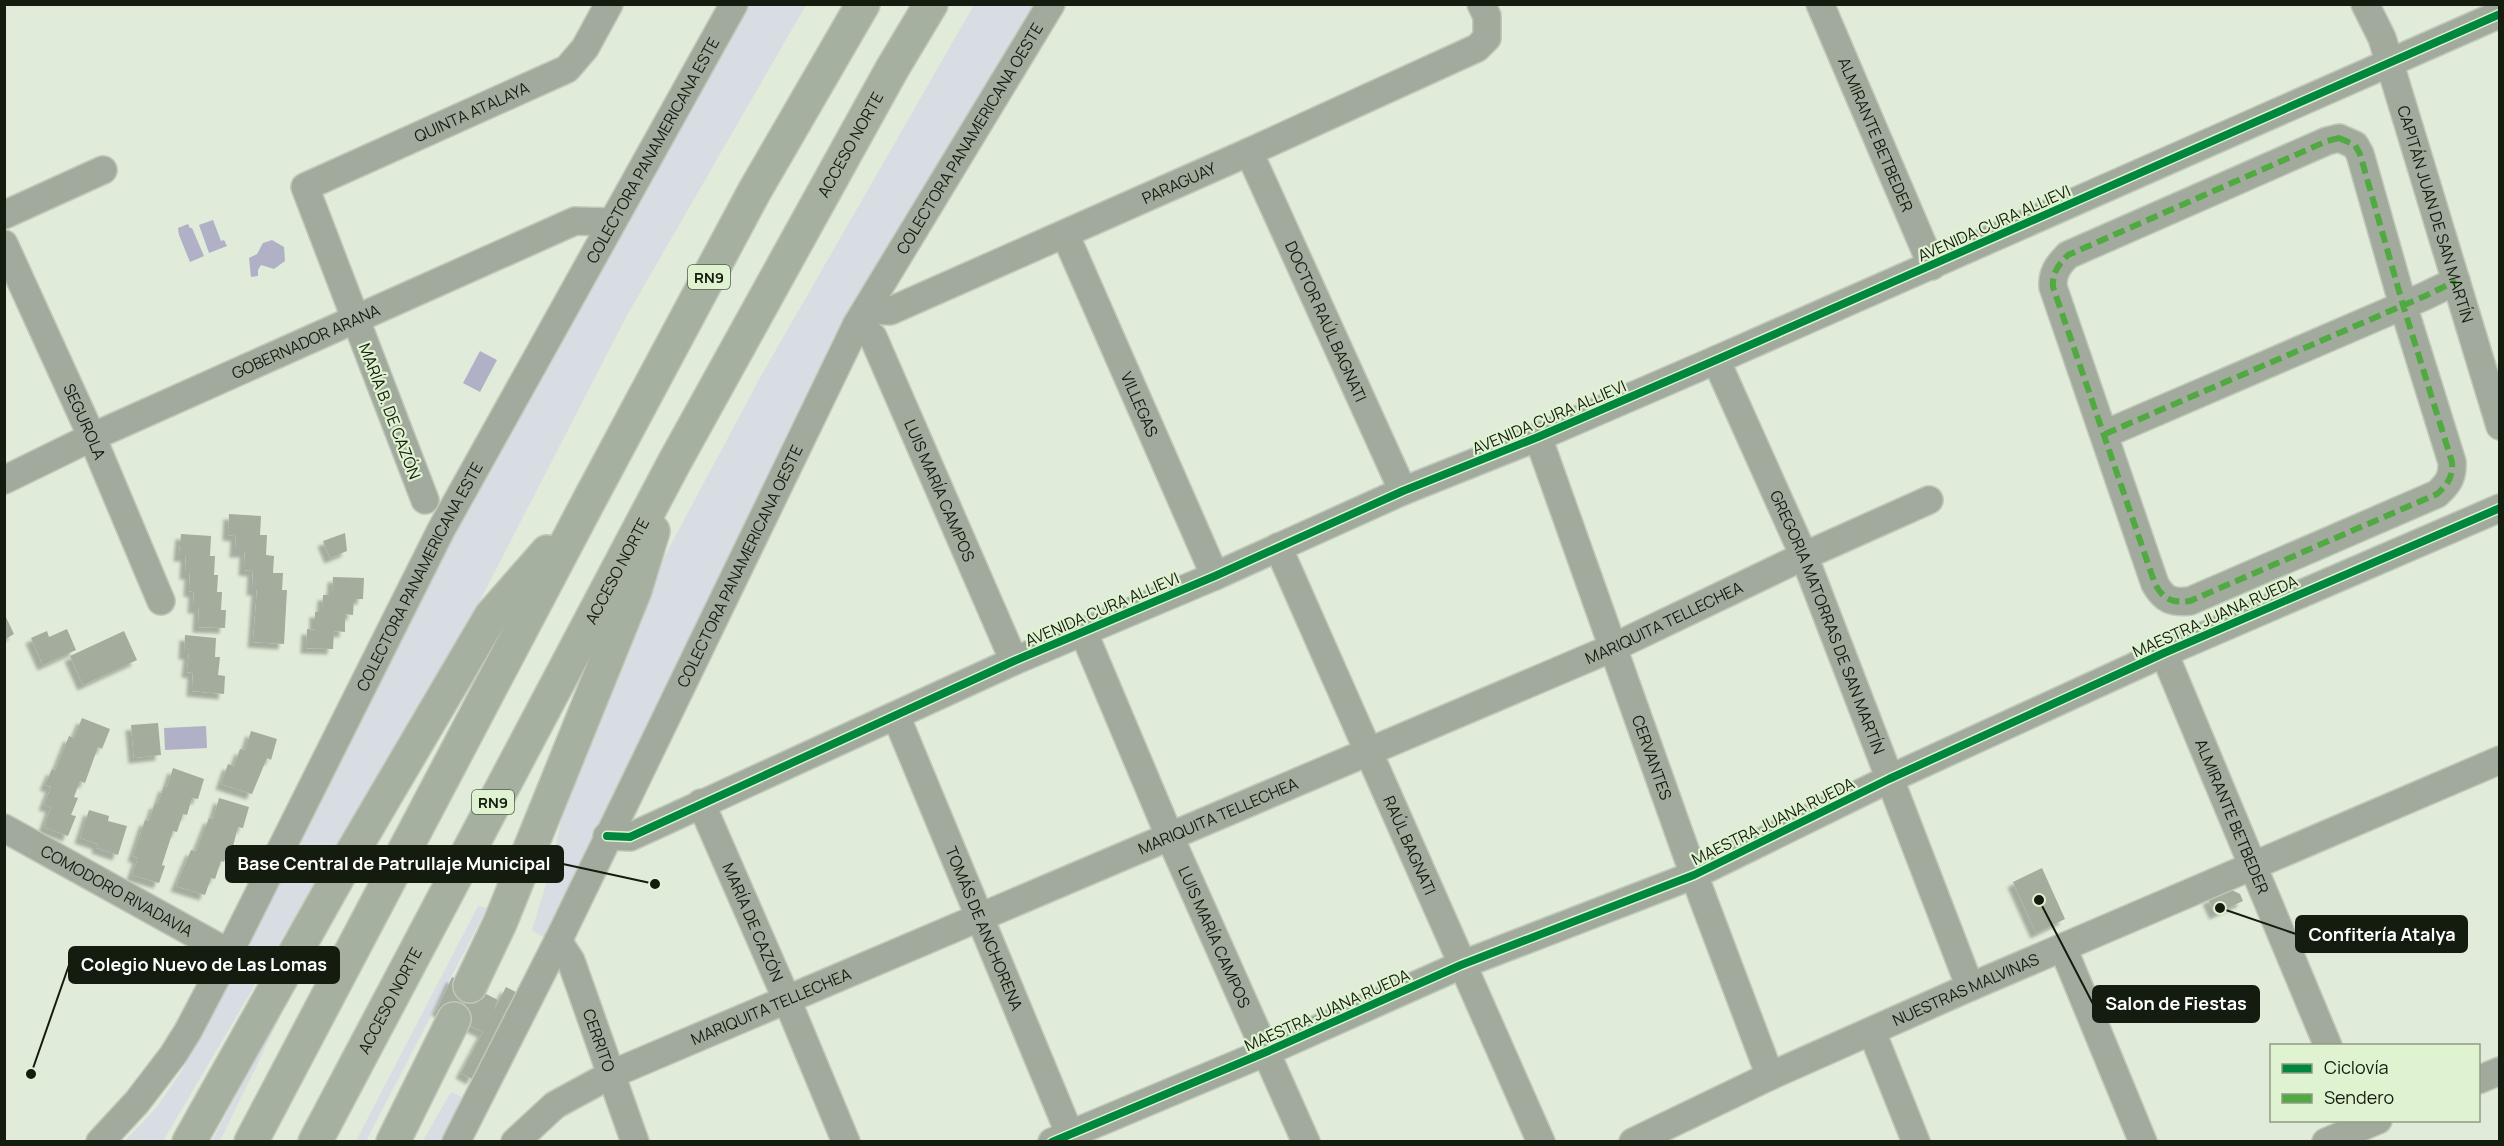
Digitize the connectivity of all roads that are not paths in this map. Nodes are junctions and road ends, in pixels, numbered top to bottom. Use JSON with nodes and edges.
{"nodes":[{"id":1,"x":609,"y":4,"type":"edge"},
{"id":2,"x":734,"y":4,"type":"edge"},
{"id":3,"x":863,"y":4,"type":"edge"},
{"id":4,"x":931,"y":4,"type":"edge"},
{"id":5,"x":1051,"y":4,"type":"edge"},
{"id":6,"x":1482,"y":4,"type":"edge"},
{"id":7,"x":1820,"y":4,"type":"edge"},
{"id":8,"x":2365,"y":4,"type":"edge"},
{"id":9,"x":2499,"y":14,"type":"edge"},
{"id":10,"x":2389,"y":63,"type":"junction"},
{"id":11,"x":1249,"y":152,"type":"junction"},
{"id":12,"x":103,"y":170,"type":"dead end"},
{"id":13,"x":305,"y":187,"type":"joint"},
{"id":14,"x":4,"y":215,"type":"edge"},
{"id":15,"x":611,"y":222,"type":"junction"},
{"id":16,"x":1065,"y":234,"type":"junction"},
{"id":17,"x":4,"y":244,"type":"edge"},
{"id":18,"x":1932,"y":266,"type":"junction"},
{"id":19,"x":2456,"y":281,"type":"junction"},
{"id":20,"x":2403,"y":305,"type":"junction"},
{"id":21,"x":861,"y":317,"type":"junction"},
{"id":22,"x":354,"y":320,"type":"junction"},
{"id":23,"x":1716,"y":360,"type":"junction"},
{"id":24,"x":2499,"y":426,"type":"edge"},
{"id":25,"x":2105,"y":434,"type":"junction"},
{"id":26,"x":92,"y":437,"type":"junction"},
{"id":27,"x":1538,"y":437,"type":"junction"},
{"id":28,"x":674,"y":463,"type":"junction"},
{"id":29,"x":4,"y":480,"type":"edge"},
{"id":30,"x":1403,"y":490,"type":"junction"},
{"id":31,"x":425,"y":500,"type":"dead end"},
{"id":32,"x":1929,"y":500,"type":"dead end"},
{"id":33,"x":2499,"y":508,"type":"edge"},
{"id":34,"x":584,"y":510,"type":"junction"},
{"id":35,"x":1278,"y":547,"type":"junction"},
{"id":36,"x":1804,"y":556,"type":"junction"},
{"id":37,"x":1215,"y":576,"type":"junction"},
{"id":38,"x":161,"y":601,"type":"dead end"},
{"id":39,"x":1083,"y":632,"type":"junction"},
{"id":40,"x":1612,"y":648,"type":"junction"},
{"id":41,"x":2164,"y":652,"type":"junction"},
{"id":42,"x":1014,"y":661,"type":"junction"},
{"id":43,"x":896,"y":716,"type":"junction"},
{"id":44,"x":1368,"y":750,"type":"junction"},
{"id":45,"x":2499,"y":760,"type":"edge"},
{"id":46,"x":1889,"y":778,"type":"junction"},
{"id":47,"x":701,"y":803,"type":"junction"},
{"id":48,"x":4,"y":828,"type":"edge"},
{"id":49,"x":1169,"y":835,"type":"junction"},
{"id":50,"x":607,"y":836,"type":"junction"},
{"id":51,"x":2254,"y":865,"type":"junction"},
{"id":52,"x":1694,"y":875,"type":"junction"},
{"id":53,"x":978,"y":918,"type":"junction"},
{"id":54,"x":558,"y":940,"type":"junction"},
{"id":55,"x":2063,"y":948,"type":"junction"},
{"id":56,"x":229,"y":953,"type":"junction"},
{"id":57,"x":1461,"y":965,"type":"junction"},
{"id":58,"x":470,"y":986,"type":"dead end"},
{"id":59,"x":1970,"y":987,"type":"junction"},
{"id":60,"x":788,"y":1000,"type":"junction"},
{"id":61,"x":454,"y":1018,"type":"dead end"},
{"id":62,"x":1872,"y":1032,"type":"junction"},
{"id":63,"x":2327,"y":1044,"type":"edge"},
{"id":64,"x":1266,"y":1052,"type":"junction"},
{"id":65,"x":2499,"y":1071,"type":"edge"},
{"id":66,"x":612,"y":1074,"type":"junction"},
{"id":67,"x":1770,"y":1076,"type":"junction"},
{"id":68,"x":2480,"y":1079,"type":"edge"},
{"id":69,"x":2366,"y":1127,"type":"edge"},
{"id":70,"x":1673,"y":1133,"type":"edge"},
{"id":71,"x":1065,"y":1139,"type":"edge"},
{"id":72,"x":100,"y":1142,"type":"edge"},
{"id":73,"x":189,"y":1142,"type":"edge"},
{"id":74,"x":251,"y":1142,"type":"edge"},
{"id":75,"x":315,"y":1142,"type":"edge"},
{"id":76,"x":393,"y":1142,"type":"edge"},
{"id":77,"x":456,"y":1142,"type":"edge"},
{"id":78,"x":515,"y":1142,"type":"edge"},
{"id":79,"x":635,"y":1142,"type":"edge"},
{"id":80,"x":846,"y":1142,"type":"edge"},
{"id":81,"x":1306,"y":1142,"type":"edge"},
{"id":82,"x":1541,"y":1142,"type":"edge"},
{"id":83,"x":1633,"y":1142,"type":"edge"},
{"id":84,"x":1916,"y":1142,"type":"edge"},
{"id":85,"x":2143,"y":1142,"type":"edge"},
{"id":86,"x":2325,"y":1142,"type":"edge"}],
"edges":[{"from":1,"to":13,"type":"street","name":"QUINTA ATALAYA"},
{"from":2,"to":15,"type":"street","name":"COLECTORA PANAMERICANA ESTE"},
{"from":3,"to":34,"type":"highway","number":"RN9"},
{"from":4,"to":28,"type":"highway","name":"ACCESO NORTE","number":"RN9"},
{"from":5,"to":21,"type":"street","name":"COLECTORA PANAMERICANA OESTE"},
{"from":6,"to":11,"type":"street","name":"PARAGUAY"},
{"from":7,"to":18,"type":"street","name":"ALMIRANTE BETBEDER"},
{"from":8,"to":10,"type":"street","name":"CAPITÁN JUAN DE SAN MARTÍN"},
{"from":9,"to":10,"type":"street","name":"AVENIDA CURA ALLIEVI"},
{"from":10,"to":18,"type":"street","name":"AVENIDA CURA ALLIEVI"},
{"from":10,"to":19,"type":"street","name":"CAPITÁN JUAN DE SAN MARTÍN"},
{"from":11,"to":16,"type":"street","name":"PARAGUAY"},
{"from":11,"to":30,"type":"street","name":"DOCTOR RAÚL BAGNATI"},
{"from":12,"to":14,"type":"street"},
{"from":13,"to":22,"type":"street","name":"MARÍA B. DE CAZÓN"},
{"from":15,"to":22,"type":"street","name":"GOBERNADOR ARANA"},
{"from":15,"to":56,"type":"street","name":"COLECTORA PANAMERICANA ESTE"},
{"from":16,"to":21,"type":"street","name":"PARAGUAY"},
{"from":16,"to":37,"type":"street","name":"VILLEGAS"},
{"from":17,"to":26,"type":"street","name":"SEGUROLA"},
{"from":18,"to":23,"type":"street","name":"AVENIDA CURA ALLIEVI"},
{"from":19,"to":20,"type":"street"},
{"from":19,"to":24,"type":"street","name":"CAPITÁN JUAN DE SAN MARTÍN"},
{"from":20,"to":25,"type":"street"},
{"from":20,"to":25,"type":"street"},
{"from":20,"to":25,"type":"street"},
{"from":21,"to":42,"type":"street","name":"LUIS MARÍA CAMPOS"},
{"from":21,"to":50,"type":"street","name":"COLECTORA PANAMERICANA OESTE"},
{"from":22,"to":26,"type":"street","name":"GOBERNADOR ARANA"},
{"from":22,"to":31,"type":"street","name":"MARÍA B. DE CAZÓN"},
{"from":23,"to":27,"type":"street","name":"AVENIDA CURA ALLIEVI"},
{"from":23,"to":36,"type":"street","name":"GREGORIA MATORRAS DE SAN MARTÍN"},
{"from":26,"to":29,"type":"street","name":"GOBERNADOR ARANA"},
{"from":26,"to":38,"type":"street","name":"SEGUROLA"},
{"from":27,"to":30,"type":"street","name":"AVENIDA CURA ALLIEVI"},
{"from":27,"to":40,"type":"street","name":"CERVANTES"},
{"from":28,"to":58,"type":"highway"},
{"from":28,"to":75,"type":"highway","name":"ACCESO NORTE","number":"RN9"},
{"from":30,"to":35,"type":"street","name":"AVENIDA CURA ALLIEVI"},
{"from":32,"to":36,"type":"street","name":"MARIQUITA TELLECHEA"},
{"from":33,"to":41,"type":"street","name":"MAESTRA JUANA RUEDA"},
{"from":34,"to":73,"type":"highway"},
{"from":34,"to":74,"type":"highway","number":"RN9"},
{"from":35,"to":37,"type":"street","name":"AVENIDA CURA ALLIEVI"},
{"from":35,"to":44,"type":"street","name":"RAÚL BAGNATI"},
{"from":36,"to":40,"type":"street","name":"MARIQUITA TELLECHEA"},
{"from":36,"to":46,"type":"street","name":"GREGORIA MATORRAS DE SAN MARTÍN"},
{"from":37,"to":39,"type":"street","name":"AVENIDA CURA ALLIEVI"},
{"from":39,"to":42,"type":"street","name":"AVENIDA CURA ALLIEVI"},
{"from":39,"to":49,"type":"street","name":"LUIS MARÍA CAMPOS"},
{"from":40,"to":44,"type":"street","name":"MARIQUITA TELLECHEA"},
{"from":40,"to":52,"type":"street","name":"CERVANTES"},
{"from":41,"to":46,"type":"street","name":"MAESTRA JUANA RUEDA"},
{"from":41,"to":51,"type":"street","name":"ALMIRANTE BETBEDER"},
{"from":42,"to":43,"type":"street","name":"AVENIDA CURA ALLIEVI"},
{"from":43,"to":47,"type":"street","name":"AVENIDA CURA ALLIEVI"},
{"from":43,"to":53,"type":"street","name":"TOMÁS DE ANCHORENA"},
{"from":44,"to":49,"type":"street","name":"MARIQUITA TELLECHEA"},
{"from":44,"to":57,"type":"street","name":"RAÚL BAGNATI"},
{"from":45,"to":51,"type":"street","name":"NUESTRAS MALVINAS"},
{"from":46,"to":52,"type":"street","name":"MAESTRA JUANA RUEDA"},
{"from":46,"to":59,"type":"street","name":"GREGORIA MATORRAS DE SAN MARTÍN"},
{"from":47,"to":50,"type":"street","name":"AVENIDA CURA ALLIEVI"},
{"from":47,"to":60,"type":"street","name":"MARÍA DE CAZÓN"},
{"from":48,"to":56,"type":"street","name":"COMODORO RIVADAVIA"},
{"from":49,"to":53,"type":"street","name":"MARIQUITA TELLECHEA"},
{"from":49,"to":64,"type":"street","name":"LUIS MARÍA CAMPOS"},
{"from":50,"to":54,"type":"street","name":"COLECTORA PANAMERICANA OESTE"},
{"from":51,"to":55,"type":"street","name":"NUESTRAS MALVINAS"},
{"from":51,"to":63,"type":"street","name":"ALMIRANTE BETBEDER"},
{"from":52,"to":57,"type":"street","name":"MAESTRA JUANA RUEDA"},
{"from":52,"to":67,"type":"street","name":"CERVANTES"},
{"from":53,"to":60,"type":"street","name":"MARIQUITA TELLECHEA"},
{"from":53,"to":71,"type":"street","name":"TOMÁS DE ANCHORENA"},
{"from":54,"to":66,"type":"street","name":"CERRITO"},
{"from":54,"to":77,"type":"street","name":"COLECTORA PANAMERICANA OESTE"},
{"from":55,"to":59,"type":"street","name":"NUESTRAS MALVINAS"},
{"from":55,"to":85,"type":"street"},
{"from":56,"to":72,"type":"street","name":"COLECTORA PANAMERICANA ESTE"},
{"from":57,"to":64,"type":"street","name":"MAESTRA JUANA RUEDA"},
{"from":57,"to":82,"type":"street","name":"RAÚL BAGNATI"},
{"from":59,"to":62,"type":"street","name":"NUESTRAS MALVINAS"},
{"from":60,"to":66,"type":"street","name":"MARIQUITA TELLECHEA"},
{"from":60,"to":80,"type":"street","name":"MARÍA DE CAZÓN"},
{"from":61,"to":76,"type":"highway"},
{"from":62,"to":67,"type":"street","name":"NUESTRAS MALVINAS"},
{"from":62,"to":84,"type":"street"},
{"from":64,"to":71,"type":"street","name":"MAESTRA JUANA RUEDA"},
{"from":64,"to":81,"type":"street","name":"LUIS MARÍA CAMPOS"},
{"from":65,"to":68,"type":"street"},
{"from":66,"to":78,"type":"street","name":"MARIQUITA TELLECHEA"},
{"from":66,"to":79,"type":"street","name":"CERRITO"},
{"from":67,"to":70,"type":"street","name":"NUESTRAS MALVINAS"},
{"from":69,"to":86,"type":"street"},
{"from":70,"to":83,"type":"street","name":"NUESTRAS MALVINAS"}]}
